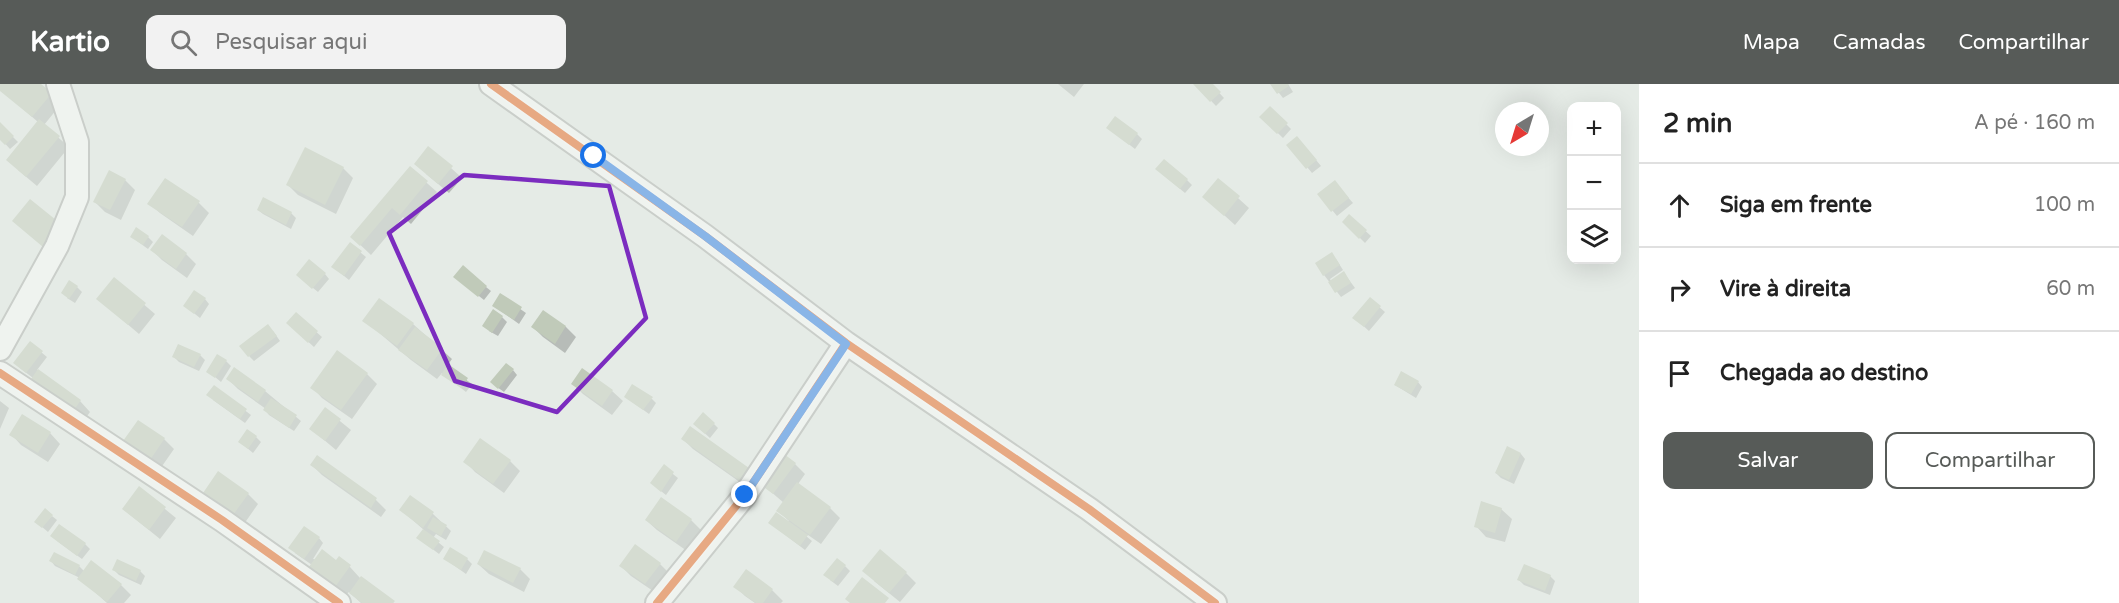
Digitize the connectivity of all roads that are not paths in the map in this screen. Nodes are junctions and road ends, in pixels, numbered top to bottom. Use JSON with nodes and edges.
{"nodes":[{"id":1,"x":58,"y":84,"type":"edge"},
{"id":2,"x":491,"y":84,"type":"edge"},
{"id":3,"x":846,"y":344,"type":"junction"},
{"id":4,"x":0,"y":349,"type":"edge"},
{"id":5,"x":0,"y":374,"type":"edge"},
{"id":6,"x":339,"y":603,"type":"edge"},
{"id":7,"x":657,"y":603,"type":"edge"},
{"id":8,"x":1215,"y":603,"type":"edge"}],
"edges":[{"from":1,"to":4,"type":"street"},
{"from":2,"to":3,"type":"street"},
{"from":3,"to":7,"type":"street"},
{"from":3,"to":8,"type":"street"},
{"from":5,"to":6,"type":"street"}]}
